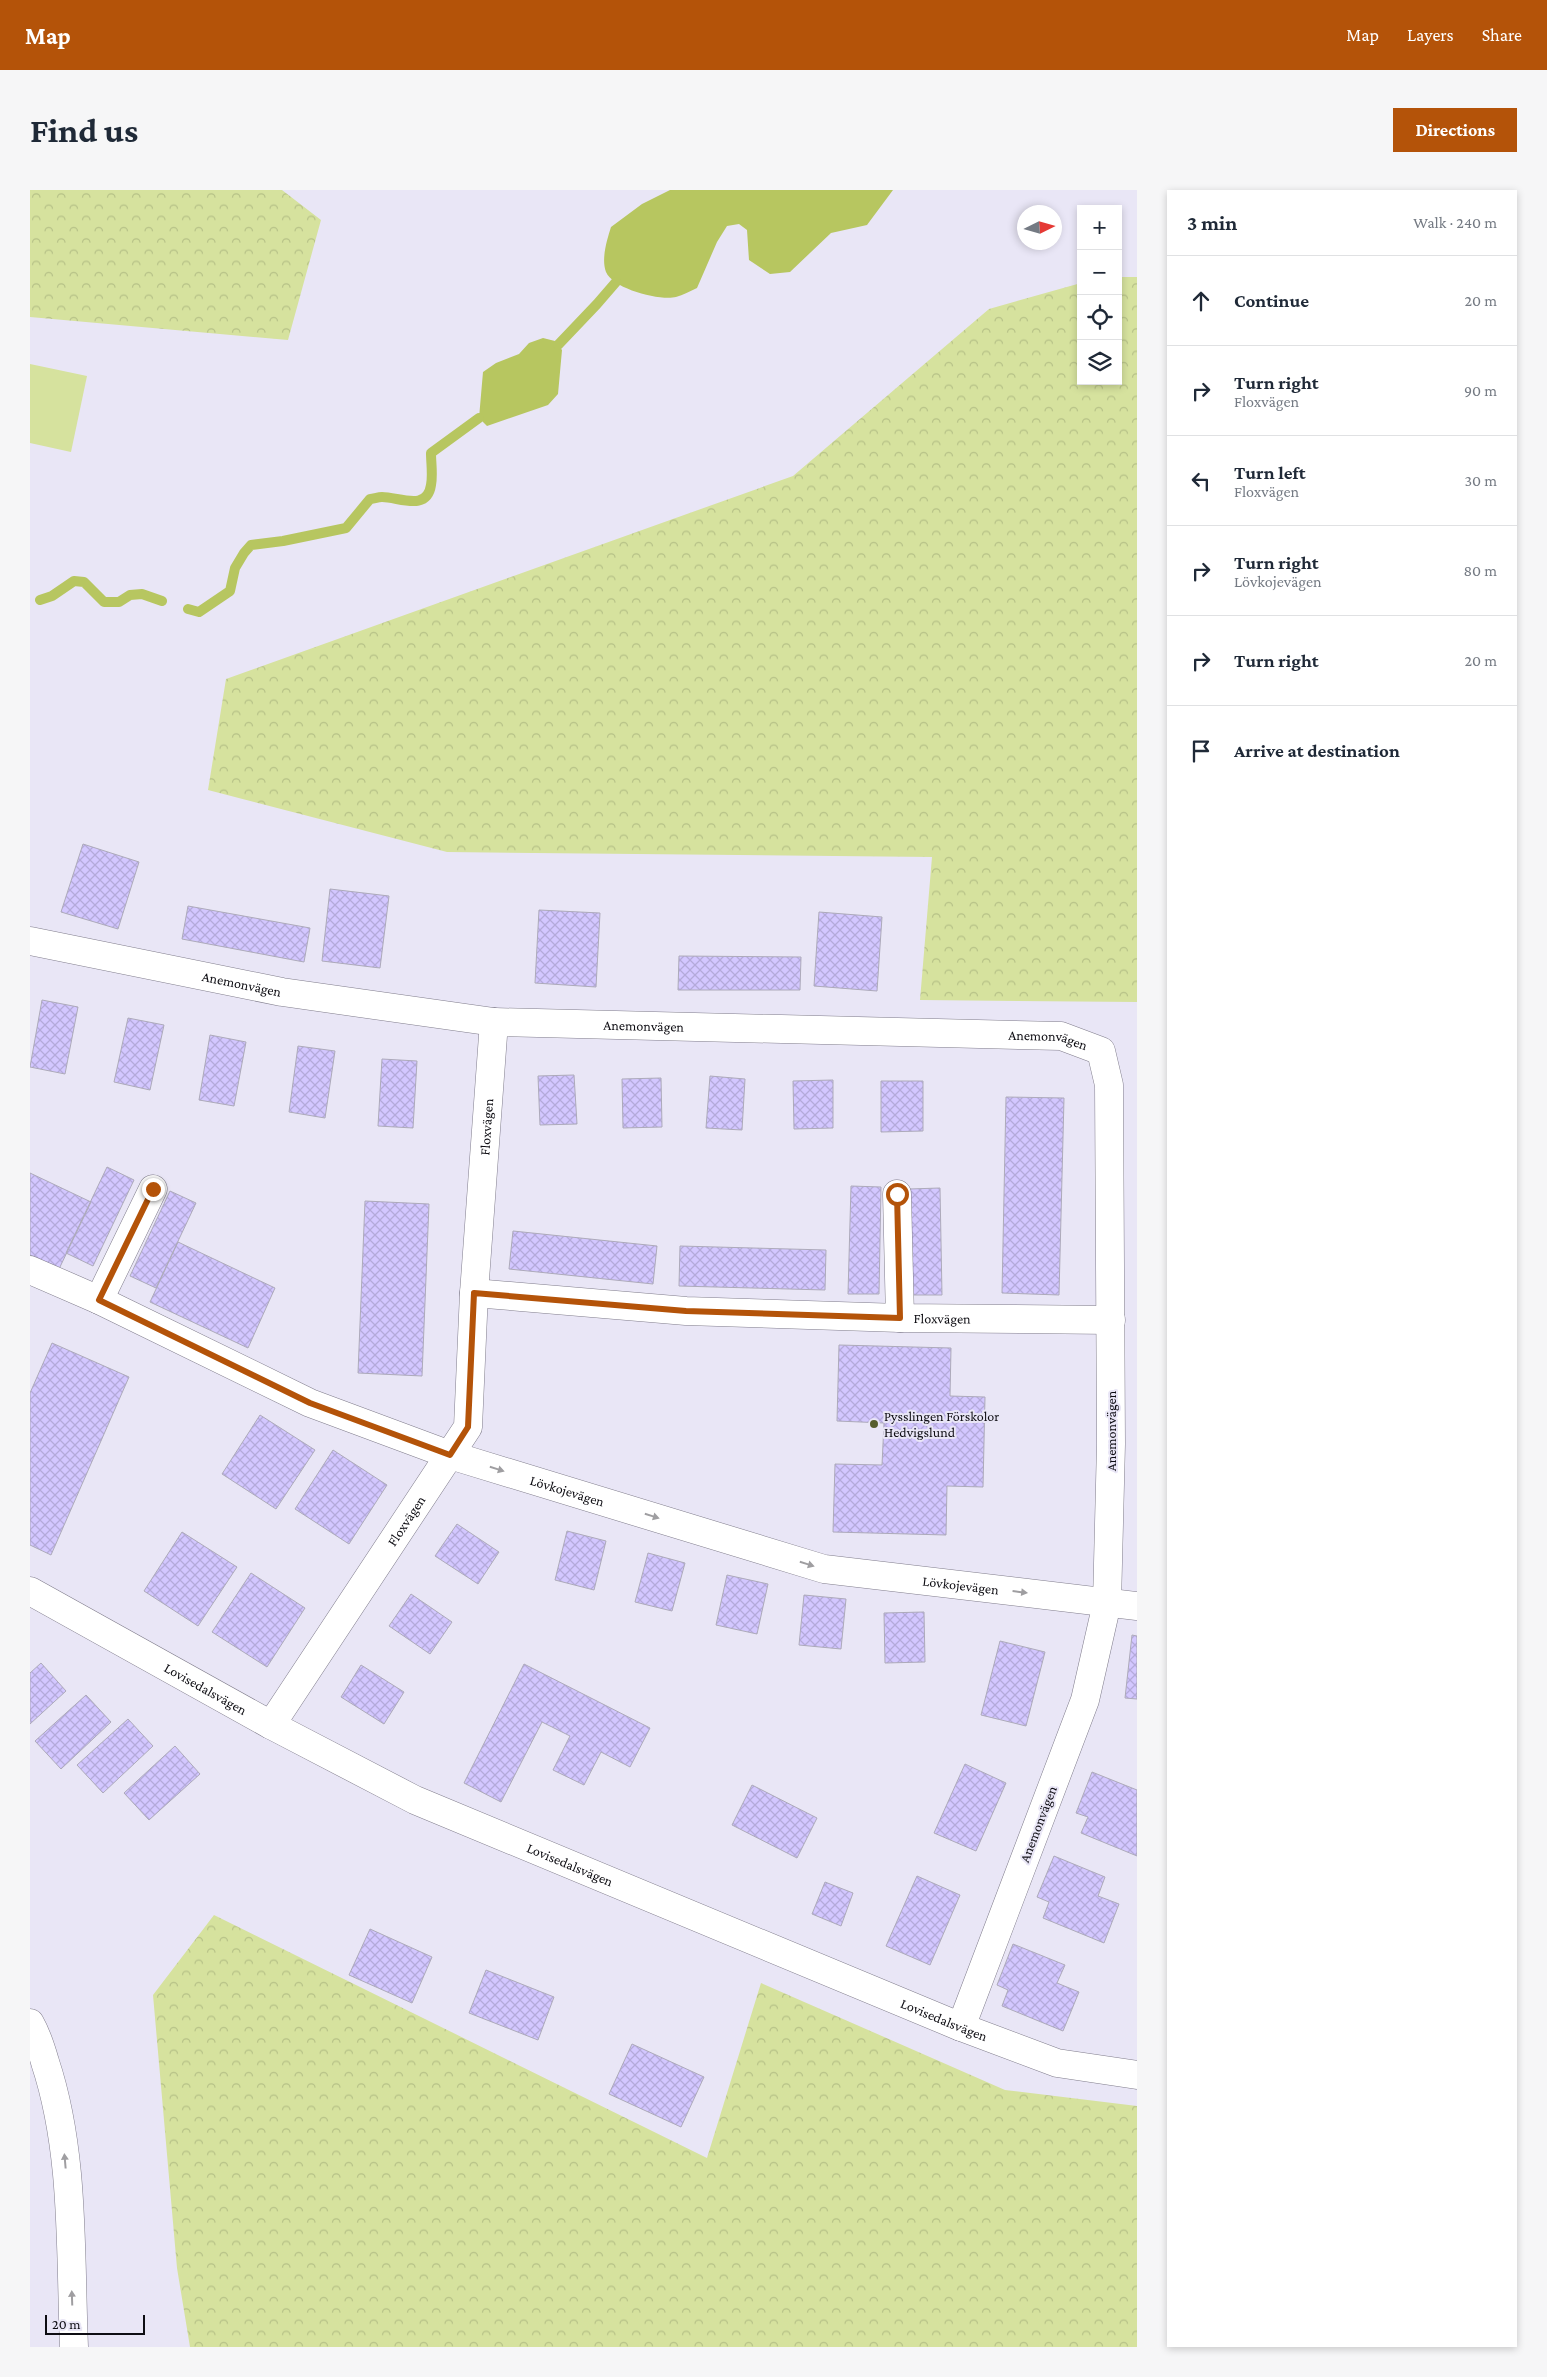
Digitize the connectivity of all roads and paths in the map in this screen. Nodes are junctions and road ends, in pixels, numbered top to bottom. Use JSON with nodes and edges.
{"nodes":[{"id":1,"x":30,"y":941,"type":"edge"},
{"id":2,"x":494,"y":1022,"type":"junction"},
{"id":3,"x":153,"y":1189,"type":"dead end"},
{"id":4,"x":897,"y":1194,"type":"dead end"},
{"id":5,"x":30,"y":1270,"type":"edge"},
{"id":6,"x":474,"y":1293,"type":"junction"},
{"id":7,"x":99,"y":1300,"type":"junction"},
{"id":8,"x":900,"y":1318,"type":"junction"},
{"id":9,"x":1111,"y":1320,"type":"junction"},
{"id":10,"x":450,"y":1455,"type":"junction"},
{"id":11,"x":30,"y":1591,"type":"edge"},
{"id":12,"x":1108,"y":1603,"type":"junction"},
{"id":13,"x":1137,"y":1606,"type":"edge"},
{"id":14,"x":271,"y":1725,"type":"junction"},
{"id":15,"x":30,"y":2023,"type":"edge"},
{"id":16,"x":961,"y":2027,"type":"junction"},
{"id":17,"x":1137,"y":2075,"type":"edge"},
{"id":18,"x":74,"y":2347,"type":"edge"}],
"edges":[{"from":1,"to":2,"type":"main road","name":"Anemonvägen"},
{"from":2,"to":6,"type":"main road","name":"Floxvägen"},
{"from":2,"to":9,"type":"main road","name":"Anemonvägen"},
{"from":3,"to":7,"type":"main road"},
{"from":4,"to":8,"type":"main road"},
{"from":5,"to":7,"type":"main road","name":"Lövkojevägen"},
{"from":6,"to":8,"type":"main road","name":"Floxvägen"},
{"from":6,"to":10,"type":"main road","name":"Floxvägen"},
{"from":7,"to":10,"type":"main road","name":"Lövkojevägen"},
{"from":8,"to":9,"type":"main road","name":"Floxvägen"},
{"from":9,"to":12,"type":"main road","name":"Anemonvägen"},
{"from":10,"to":12,"type":"main road","name":"Lövkojevägen","one_way":true},
{"from":10,"to":14,"type":"main road","name":"Floxvägen"},
{"from":11,"to":14,"type":"main road","name":"Lovisedalsvägen"},
{"from":12,"to":13,"type":"main road","name":"Lövkojevägen"},
{"from":12,"to":16,"type":"main road","name":"Anemonvägen"},
{"from":14,"to":16,"type":"main road","name":"Lovisedalsvägen"},
{"from":18,"to":15,"type":"main road","one_way":true},
{"from":16,"to":17,"type":"main road","name":"Lovisedalsvägen"}]}
